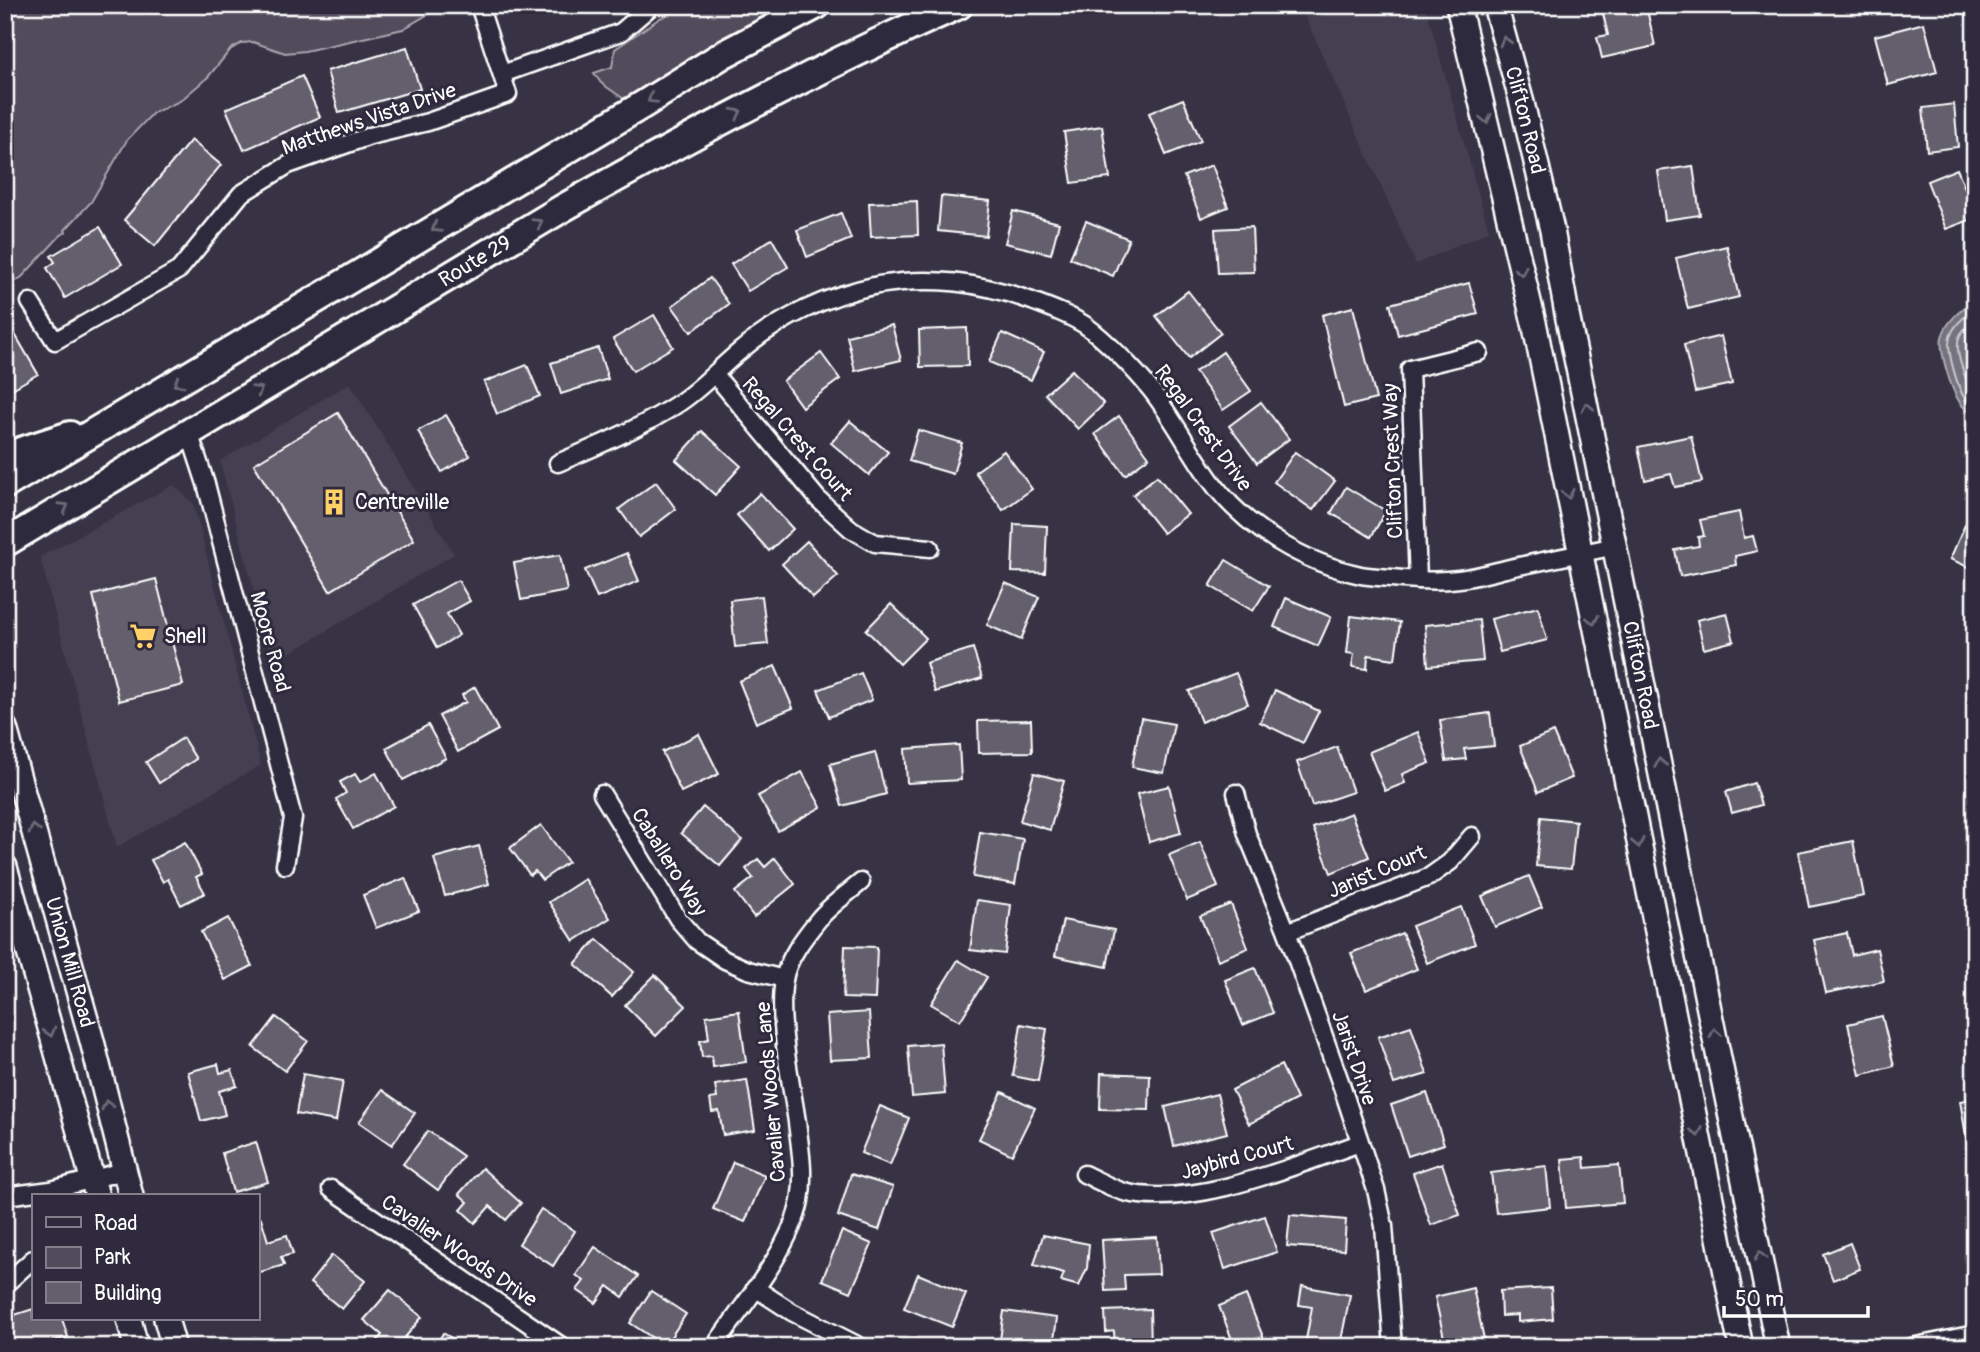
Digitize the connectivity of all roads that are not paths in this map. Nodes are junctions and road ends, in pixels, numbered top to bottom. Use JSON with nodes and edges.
{"nodes":[{"id":1,"x":479,"y":5,"type":"edge"},
{"id":2,"x":649,"y":5,"type":"edge"},
{"id":3,"x":817,"y":5,"type":"edge"},
{"id":4,"x":960,"y":5,"type":"edge"},
{"id":5,"x":1458,"y":5,"type":"edge"},
{"id":6,"x":1495,"y":5,"type":"edge"},
{"id":7,"x":502,"y":74,"type":"junction"},
{"id":8,"x":30,"y":302,"type":"dead end"},
{"id":9,"x":1479,"y":352,"type":"dead end"},
{"id":10,"x":715,"y":375,"type":"junction"},
{"id":11,"x":118,"y":419,"type":"junction"},
{"id":12,"x":189,"y":432,"type":"junction"},
{"id":13,"x":5,"y":456,"type":"edge"},
{"id":14,"x":558,"y":463,"type":"dead end"},
{"id":15,"x":5,"y":485,"type":"edge"},
{"id":16,"x":5,"y":543,"type":"edge"},
{"id":17,"x":1616,"y":546,"type":"junction"},
{"id":18,"x":930,"y":548,"type":"dead end"},
{"id":19,"x":1580,"y":554,"type":"junction"},
{"id":20,"x":1418,"y":580,"type":"junction"},
{"id":21,"x":5,"y":728,"type":"edge"},
{"id":22,"x":602,"y":793,"type":"dead end"},
{"id":23,"x":1236,"y":793,"type":"dead end"},
{"id":24,"x":1472,"y":836,"type":"dead end"},
{"id":25,"x":285,"y":865,"type":"dead end"},
{"id":26,"x":5,"y":867,"type":"edge"},
{"id":27,"x":862,"y":882,"type":"dead end"},
{"id":28,"x":1287,"y":932,"type":"junction"},
{"id":29,"x":784,"y":979,"type":"junction"},
{"id":30,"x":1360,"y":1143,"type":"junction"},
{"id":31,"x":124,"y":1171,"type":"junction"},
{"id":32,"x":1084,"y":1174,"type":"dead end"},
{"id":33,"x":95,"y":1188,"type":"edge"},
{"id":34,"x":331,"y":1189,"type":"dead end"},
{"id":35,"x":130,"y":1194,"type":"edge"},
{"id":36,"x":5,"y":1196,"type":"edge"},
{"id":37,"x":32,"y":1260,"type":"edge"},
{"id":38,"x":5,"y":1282,"type":"edge"},
{"id":39,"x":755,"y":1288,"type":"junction"},
{"id":40,"x":129,"y":1320,"type":"edge"},
{"id":41,"x":166,"y":1320,"type":"edge"},
{"id":42,"x":1975,"y":1334,"type":"edge"},
{"id":43,"x":136,"y":1347,"type":"edge"},
{"id":44,"x":174,"y":1347,"type":"edge"},
{"id":45,"x":563,"y":1347,"type":"edge"},
{"id":46,"x":714,"y":1347,"type":"edge"},
{"id":47,"x":861,"y":1347,"type":"edge"},
{"id":48,"x":1393,"y":1347,"type":"edge"},
{"id":49,"x":1741,"y":1347,"type":"edge"},
{"id":50,"x":1778,"y":1347,"type":"edge"},
{"id":51,"x":1911,"y":1347,"type":"edge"}],
"edges":[{"from":1,"to":7,"type":"street"},
{"from":2,"to":7,"type":"street"},
{"from":3,"to":11,"type":"main road","one_way":true},
{"from":12,"to":4,"type":"main road","name":"Route 29","one_way":true},
{"from":5,"to":19,"type":"main road","name":"Clifton Road","one_way":true},
{"from":17,"to":6,"type":"main road","name":"Clifton Road","one_way":true},
{"from":7,"to":8,"type":"street","name":"Matthews Vista Drive"},
{"from":9,"to":20,"type":"street","name":"Clifton Crest Way"},
{"from":10,"to":14,"type":"street","name":"Regal Crest Drive"},
{"from":10,"to":18,"type":"street","name":"Regal Crest Court"},
{"from":10,"to":20,"type":"street","name":"Regal Crest Drive"},
{"from":11,"to":13,"type":"main road"},
{"from":11,"to":15,"type":"main road"},
{"from":16,"to":12,"type":"main road","name":"Route 29","one_way":true},
{"from":12,"to":25,"type":"street","name":"Moore Road"},
{"from":17,"to":19,"type":"street","name":"Regal Crest Drive"},
{"from":50,"to":17,"type":"main road","name":"Clifton Road","one_way":true},
{"from":19,"to":20,"type":"street","name":"Regal Crest Drive"},
{"from":19,"to":49,"type":"main road","name":"Clifton Road","one_way":true},
{"from":31,"to":21,"type":"main road","name":"Union Mill Road","one_way":true},
{"from":22,"to":29,"type":"street","name":"Caballero Way"},
{"from":23,"to":28,"type":"street","name":"Jarist Drive"},
{"from":24,"to":28,"type":"street","name":"Jarist Court"},
{"from":26,"to":33,"type":"main road","name":"Union Mill Road","one_way":true},
{"from":27,"to":29,"type":"street","name":"Cavalier Woods Lane"},
{"from":28,"to":30,"type":"street","name":"Jarist Drive"},
{"from":29,"to":39,"type":"street","name":"Cavalier Woods Lane"},
{"from":30,"to":32,"type":"street","name":"Jaybird Court"},
{"from":30,"to":48,"type":"street","name":"Jarist Drive"},
{"from":31,"to":33,"type":"street"},
{"from":31,"to":35,"type":"main road","name":"Union Mill Road"},
{"from":33,"to":36,"type":"street"},
{"from":34,"to":45,"type":"street","name":"Cavalier Woods Drive"},
{"from":37,"to":38,"type":"street"},
{"from":39,"to":46,"type":"street","name":"Cavalier Woods Lane"},
{"from":39,"to":47,"type":"street"},
{"from":40,"to":43,"type":"main road"},
{"from":41,"to":44,"type":"main road"},
{"from":42,"to":51,"type":"street"}]}
